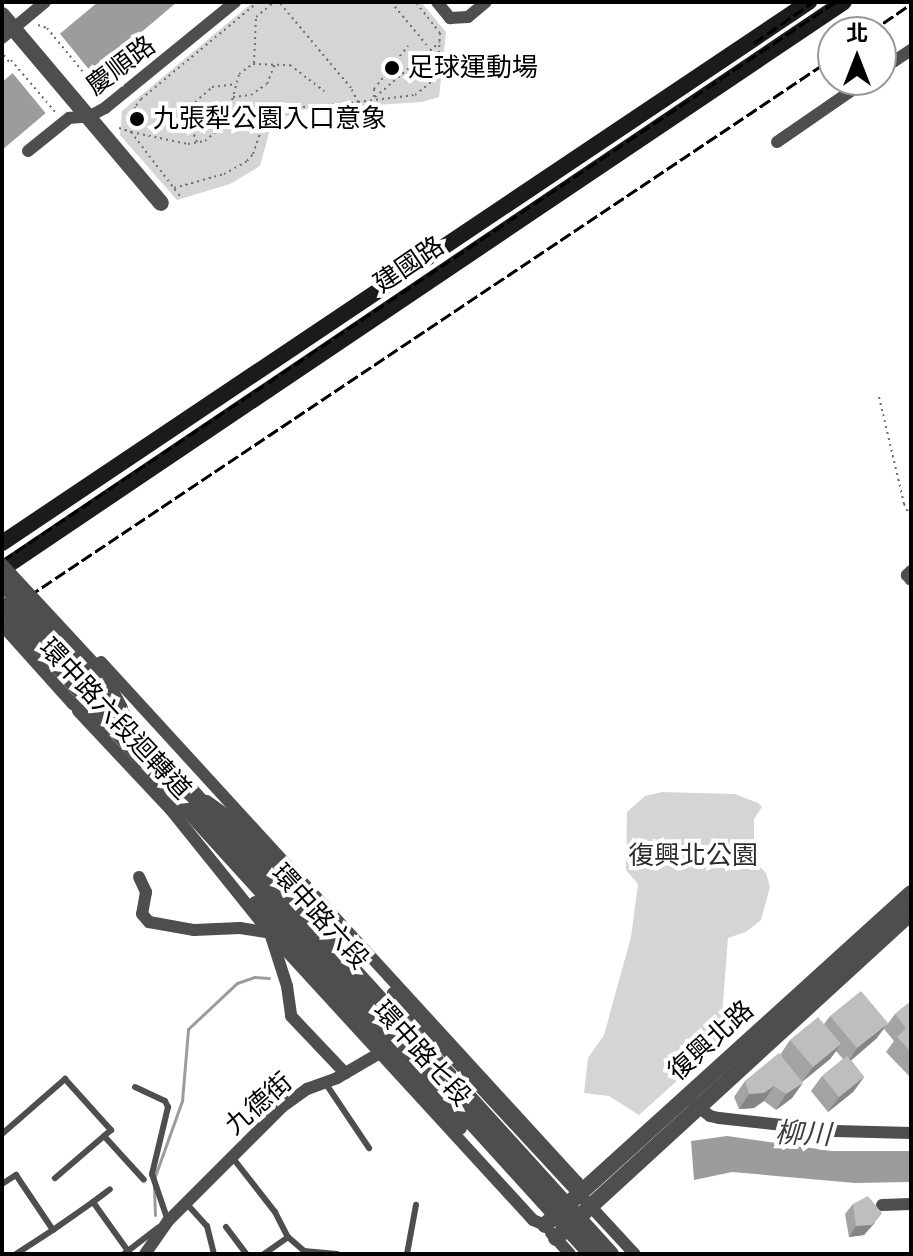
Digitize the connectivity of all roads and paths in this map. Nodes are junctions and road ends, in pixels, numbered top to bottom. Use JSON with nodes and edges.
{"nodes":[{"id":1,"x":45,"y":2,"type":"edge"},
{"id":2,"x":235,"y":2,"type":"edge"},
{"id":3,"x":258,"y":2,"type":"edge"},
{"id":4,"x":274,"y":2,"type":"edge"},
{"id":5,"x":279,"y":2,"type":"edge"},
{"id":6,"x":391,"y":2,"type":"edge"},
{"id":7,"x":416,"y":2,"type":"edge"},
{"id":8,"x":437,"y":2,"type":"edge"},
{"id":9,"x":486,"y":2,"type":"edge"},
{"id":10,"x":809,"y":2,"type":"edge"},
{"id":11,"x":844,"y":2,"type":"edge"},
{"id":12,"x":2,"y":15,"type":"edge"},
{"id":13,"x":38,"y":25,"type":"dead end"},
{"id":14,"x":8,"y":33,"type":"edge"},
{"id":15,"x":440,"y":42,"type":"junction"},
{"id":16,"x":408,"y":46,"type":"dead end"},
{"id":17,"x":430,"y":48,"type":"junction"},
{"id":18,"x":4,"y":55,"type":"edge"},
{"id":19,"x":254,"y":63,"type":"junction"},
{"id":20,"x":275,"y":63,"type":"junction"},
{"id":21,"x":235,"y":84,"type":"junction"},
{"id":22,"x":324,"y":91,"type":"dead end"},
{"id":23,"x":844,"y":96,"type":"edge"},
{"id":24,"x":231,"y":97,"type":"junction"},
{"id":25,"x":374,"y":98,"type":"junction"},
{"id":26,"x":358,"y":102,"type":"junction"},
{"id":27,"x":88,"y":107,"type":"junction"},
{"id":28,"x":54,"y":114,"type":"dead end"},
{"id":29,"x":119,"y":128,"type":"dead end"},
{"id":30,"x":131,"y":132,"type":"junction"},
{"id":31,"x":777,"y":142,"type":"dead end"},
{"id":32,"x":197,"y":143,"type":"junction"},
{"id":33,"x":28,"y":151,"type":"dead end"},
{"id":34,"x":174,"y":188,"type":"junction"},
{"id":35,"x":180,"y":196,"type":"dead end"},
{"id":36,"x":161,"y":203,"type":"dead end"},
{"id":37,"x":879,"y":397,"type":"dead end"},
{"id":38,"x":911,"y":517,"type":"edge"},
{"id":39,"x":2,"y":543,"type":"edge"},
{"id":40,"x":2,"y":566,"type":"edge"},
{"id":41,"x":2,"y":582,"type":"edge"},
{"id":42,"x":2,"y":605,"type":"edge"},
{"id":43,"x":2,"y":625,"type":"edge"},
{"id":44,"x":125,"y":715,"type":"junction"},
{"id":45,"x":118,"y":734,"type":"junction"},
{"id":46,"x":192,"y":800,"type":"junction"},
{"id":47,"x":260,"y":843,"type":"junction"},
{"id":48,"x":228,"y":874,"type":"junction"},
{"id":49,"x":139,"y":877,"type":"dead end"},
{"id":50,"x":911,"y":893,"type":"edge"},
{"id":51,"x":312,"y":902,"type":"junction"},
{"id":52,"x":911,"y":913,"type":"edge"},
{"id":53,"x":274,"y":930,"type":"junction"},
{"id":54,"x":422,"y":1019,"type":"junction"},
{"id":55,"x":384,"y":1051,"type":"junction"},
{"id":56,"x":345,"y":1073,"type":"junction"},
{"id":57,"x":324,"y":1081,"type":"junction"},
{"id":58,"x":135,"y":1087,"type":"dead end"},
{"id":59,"x":692,"y":1102,"type":"junction"},
{"id":60,"x":911,"y":1133,"type":"edge"},
{"id":61,"x":2,"y":1134,"type":"edge"},
{"id":62,"x":104,"y":1136,"type":"junction"},
{"id":63,"x":369,"y":1148,"type":"dead end"},
{"id":64,"x":232,"y":1157,"type":"junction"},
{"id":65,"x":55,"y":1178,"type":"dead end"},
{"id":66,"x":144,"y":1180,"type":"dead end"},
{"id":67,"x":2,"y":1184,"type":"edge"},
{"id":68,"x":110,"y":1189,"type":"dead end"},
{"id":69,"x":586,"y":1199,"type":"junction"},
{"id":70,"x":93,"y":1202,"type":"junction"},
{"id":71,"x":186,"y":1203,"type":"junction"},
{"id":72,"x":911,"y":1204,"type":"edge"},
{"id":73,"x":416,"y":1205,"type":"dead end"},
{"id":74,"x":882,"y":1205,"type":"dead end"},
{"id":75,"x":168,"y":1221,"type":"junction"},
{"id":76,"x":226,"y":1227,"type":"dead end"},
{"id":77,"x":53,"y":1230,"type":"junction"},
{"id":78,"x":550,"y":1232,"type":"junction"},
{"id":79,"x":288,"y":1237,"type":"junction"},
{"id":80,"x":126,"y":1253,"type":"edge"},
{"id":81,"x":16,"y":1254,"type":"edge"},
{"id":82,"x":145,"y":1254,"type":"edge"},
{"id":83,"x":214,"y":1254,"type":"edge"},
{"id":84,"x":246,"y":1254,"type":"edge"},
{"id":85,"x":264,"y":1254,"type":"edge"},
{"id":86,"x":337,"y":1254,"type":"edge"},
{"id":87,"x":407,"y":1254,"type":"edge"},
{"id":88,"x":570,"y":1254,"type":"edge"},
{"id":89,"x":591,"y":1254,"type":"edge"},
{"id":90,"x":611,"y":1254,"type":"edge"},
{"id":91,"x":635,"y":1254,"type":"edge"}],
"edges":[{"from":1,"to":14,"type":"street"},
{"from":2,"to":27,"type":"street","name":"慶順路"},
{"from":3,"to":30,"type":"path"},
{"from":4,"to":19,"type":"path"},
{"from":5,"to":26,"type":"path"},
{"from":6,"to":17,"type":"path"},
{"from":7,"to":15,"type":"path"},
{"from":8,"to":9,"type":"street"},
{"from":10,"to":39,"type":"main road","name":"建國路"},
{"from":11,"to":40,"type":"main road","name":"建國路"},
{"from":12,"to":14,"type":"street"},
{"from":13,"to":27,"type":"path"},
{"from":14,"to":27,"type":"street"},
{"from":15,"to":17,"type":"path"},
{"from":15,"to":25,"type":"path"},
{"from":16,"to":25,"type":"path"},
{"from":17,"to":25,"type":"path"},
{"from":18,"to":28,"type":"path"},
{"from":19,"to":20,"type":"path"},
{"from":19,"to":21,"type":"path"},
{"from":20,"to":22,"type":"path"},
{"from":20,"to":24,"type":"path"},
{"from":21,"to":24,"type":"path"},
{"from":21,"to":32,"type":"path"},
{"from":23,"to":31,"type":"street"},
{"from":24,"to":32,"type":"path"},
{"from":25,"to":26,"type":"path"},
{"from":26,"to":34,"type":"path"},
{"from":27,"to":33,"type":"street","name":"慶順路"},
{"from":27,"to":36,"type":"street"},
{"from":29,"to":30,"type":"path"},
{"from":30,"to":32,"type":"path"},
{"from":30,"to":34,"type":"path"},
{"from":34,"to":35,"type":"path"},
{"from":37,"to":38,"type":"path"},
{"from":40,"to":44,"type":"street","name":"環中路六段","bridge":true},
{"from":41,"to":44,"type":"street","bridge":true},
{"from":42,"to":45,"type":"street","bridge":true},
{"from":43,"to":45,"type":"street","name":"環中路六段","bridge":true},
{"from":44,"to":46,"type":"street","name":"環中路六段","bridge":true},
{"from":45,"to":46,"type":"street","name":"環中路六段","bridge":true},
{"from":46,"to":47,"type":"street","name":"環中路六段"},
{"from":46,"to":48,"type":"street","name":"環中路七段"},
{"from":46,"to":89,"type":"street","name":"環中路六段","bridge":true},
{"from":46,"to":90,"type":"street","name":"環中路六段","bridge":true},
{"from":47,"to":48,"type":"street"},
{"from":47,"to":48,"type":"street","name":"環中路六段迴轉道"},
{"from":47,"to":51,"type":"street","name":"環中路六段"},
{"from":48,"to":53,"type":"street","name":"環中路七段"},
{"from":49,"to":53,"type":"street"},
{"from":50,"to":59,"type":"street","name":"復興北路"},
{"from":51,"to":53,"type":"street"},
{"from":51,"to":54,"type":"street","name":"環中路六段"},
{"from":52,"to":59,"type":"street","name":"復興北路"},
{"from":53,"to":55,"type":"street","name":"環中路七段"},
{"from":53,"to":56,"type":"street"},
{"from":54,"to":55,"type":"street","name":"九德街"},
{"from":54,"to":69,"type":"street","name":"環中路六段"},
{"from":55,"to":56,"type":"street","name":"九德街"},
{"from":55,"to":78,"type":"street","name":"環中路七段"},
{"from":56,"to":57,"type":"street","name":"九德街"},
{"from":57,"to":63,"type":"lane"},
{"from":57,"to":64,"type":"street","name":"九德街"},
{"from":58,"to":75,"type":"lane"},
{"from":59,"to":60,"type":"street"},
{"from":59,"to":69,"type":"street","name":"復興北路"},
{"from":61,"to":62,"type":"lane"},
{"from":62,"to":65,"type":"lane"},
{"from":62,"to":66,"type":"lane"},
{"from":64,"to":71,"type":"street","name":"九德街"},
{"from":64,"to":79,"type":"lane"},
{"from":67,"to":77,"type":"lane"},
{"from":68,"to":70,"type":"lane"},
{"from":69,"to":78,"type":"street","name":"復興北路"},
{"from":69,"to":91,"type":"street","name":"環中路六段"},
{"from":70,"to":77,"type":"lane"},
{"from":70,"to":80,"type":"lane"},
{"from":71,"to":75,"type":"street","name":"九德街"},
{"from":71,"to":83,"type":"lane"},
{"from":72,"to":74,"type":"street"},
{"from":73,"to":87,"type":"lane"},
{"from":75,"to":80,"type":"lane"},
{"from":75,"to":82,"type":"street","name":"九德街"},
{"from":76,"to":84,"type":"lane"},
{"from":77,"to":81,"type":"lane"},
{"from":78,"to":88,"type":"street","name":"環中路七段"},
{"from":79,"to":85,"type":"lane"},
{"from":79,"to":86,"type":"lane"}]}
